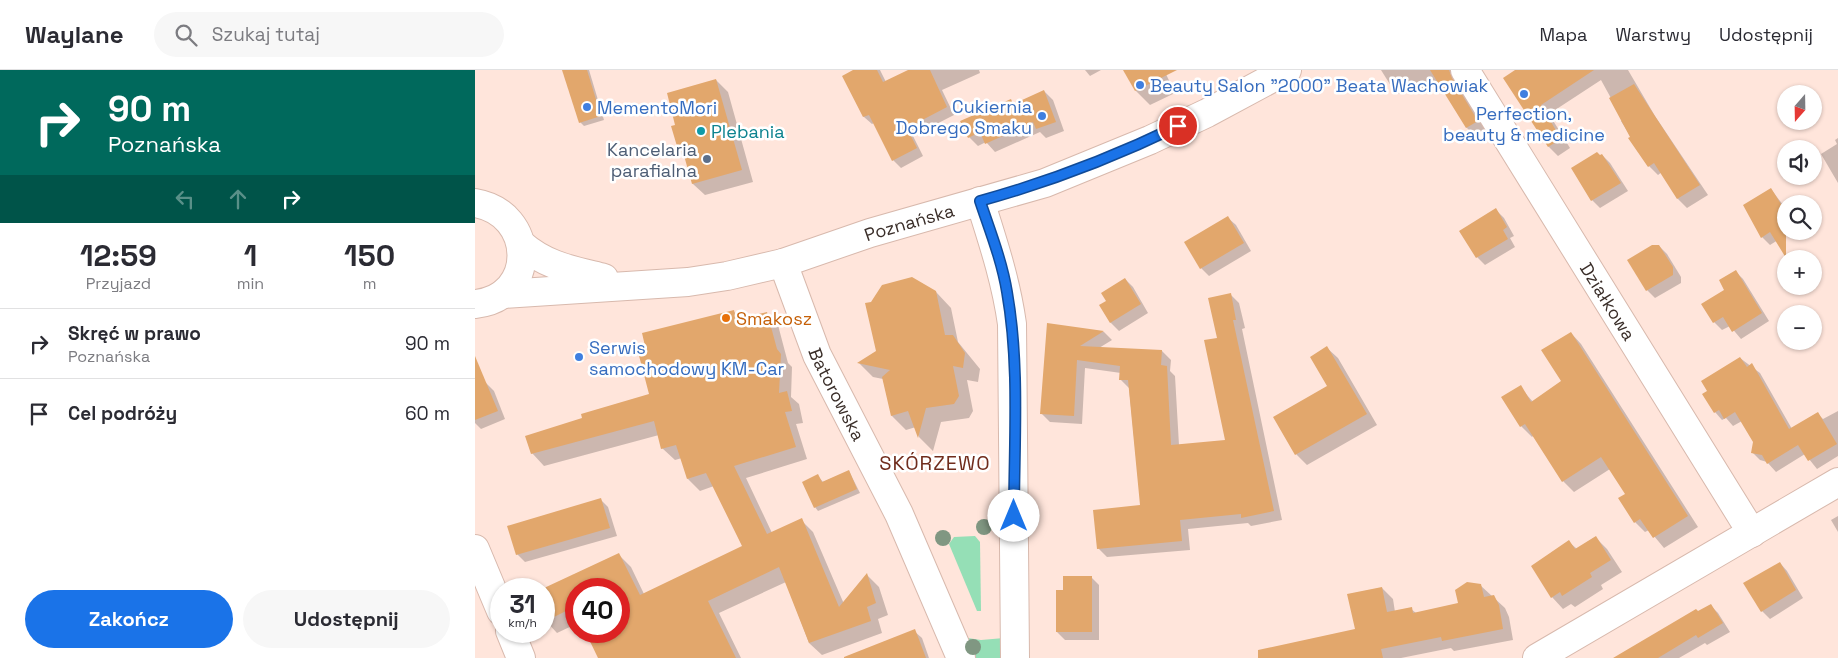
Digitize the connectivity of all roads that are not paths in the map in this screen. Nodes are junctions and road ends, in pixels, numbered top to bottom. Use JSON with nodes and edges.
{"nodes":[{"id":1,"x":1287,"y":70,"type":"edge"},
{"id":2,"x":1465,"y":70,"type":"edge"},
{"id":3,"x":980,"y":201,"type":"junction"},
{"id":4,"x":475,"y":203,"type":"edge"},
{"id":5,"x":521,"y":244,"type":"junction"},
{"id":6,"x":783,"y":263,"type":"junction"},
{"id":7,"x":630,"y":285,"type":"junction"},
{"id":8,"x":503,"y":294,"type":"junction"},
{"id":9,"x":475,"y":304,"type":"edge"},
{"id":10,"x":1838,"y":482,"type":"edge"},
{"id":11,"x":1752,"y":533,"type":"junction"},
{"id":12,"x":475,"y":549,"type":"edge"},
{"id":13,"x":490,"y":585,"type":"edge"},
{"id":14,"x":514,"y":643,"type":"edge"},
{"id":15,"x":521,"y":658,"type":"edge"},
{"id":16,"x":961,"y":658,"type":"edge"},
{"id":17,"x":1015,"y":658,"type":"edge"},
{"id":18,"x":1537,"y":658,"type":"edge"}],
"edges":[{"from":1,"to":3,"type":"street","name":"Poznańska"},
{"from":2,"to":11,"type":"street","name":"Działkowa"},
{"from":3,"to":6,"type":"street","name":"Poznańska"},
{"from":3,"to":17,"type":"street"},
{"from":4,"to":5,"type":"street"},
{"from":5,"to":7,"type":"street","name":"Poznańska"},
{"from":5,"to":8,"type":"street"},
{"from":6,"to":7,"type":"street","name":"Poznańska"},
{"from":6,"to":16,"type":"street","name":"Batorowska"},
{"from":7,"to":8,"type":"street","name":"Poznańska"},
{"from":8,"to":9,"type":"street"},
{"from":10,"to":11,"type":"street"},
{"from":11,"to":18,"type":"street"},
{"from":12,"to":13,"type":"street"},
{"from":14,"to":15,"type":"street"}]}
